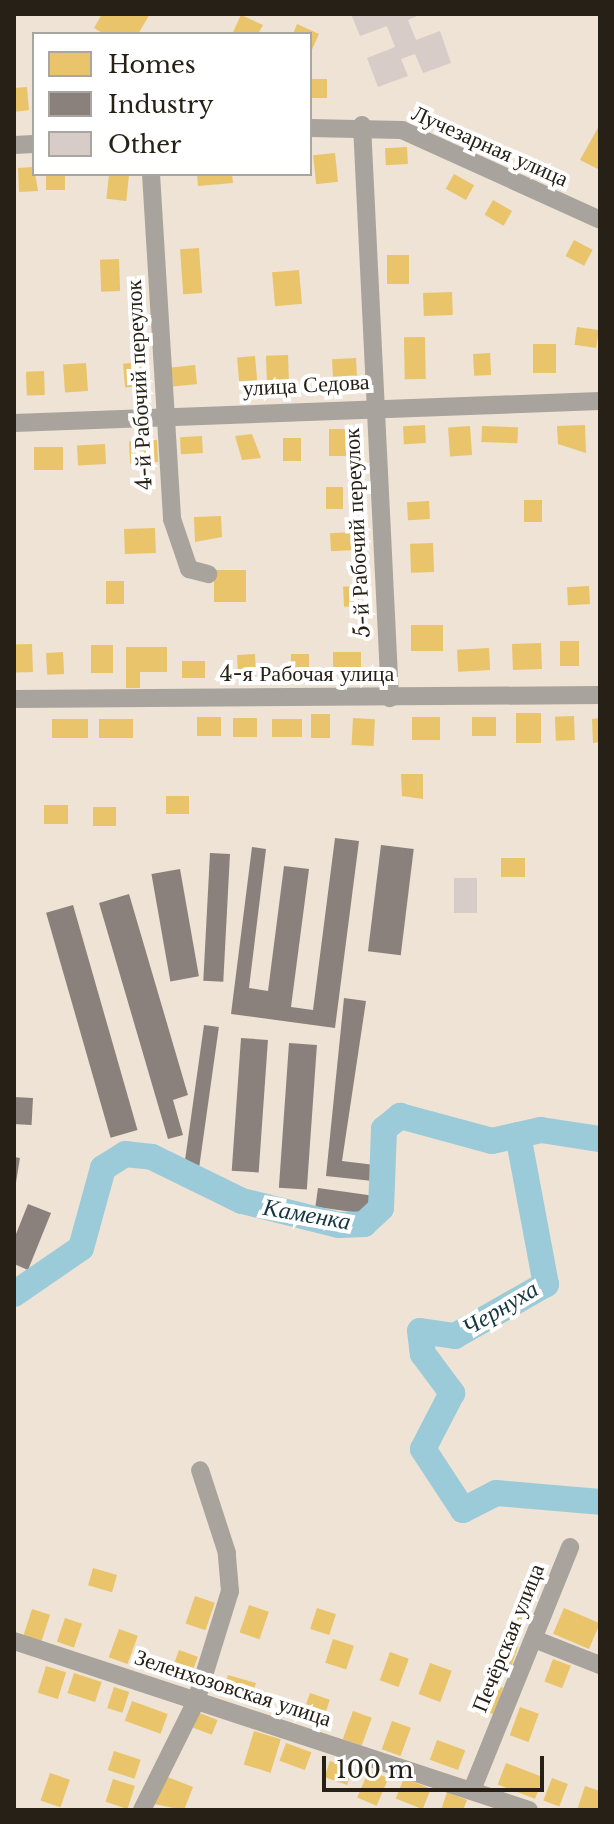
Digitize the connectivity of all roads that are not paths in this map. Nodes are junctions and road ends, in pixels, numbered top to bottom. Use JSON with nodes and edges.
{"nodes":[{"id":1,"x":362,"y":125,"type":"junction"},
{"id":2,"x":312,"y":128,"type":"edge"},
{"id":3,"x":151,"y":176,"type":"edge"},
{"id":4,"x":600,"y":220,"type":"edge"},
{"id":5,"x":600,"y":401,"type":"edge"},
{"id":6,"x":374,"y":406,"type":"junction"},
{"id":7,"x":164,"y":416,"type":"junction"},
{"id":8,"x":14,"y":423,"type":"edge"},
{"id":9,"x":208,"y":574,"type":"dead end"},
{"id":10,"x":600,"y":695,"type":"edge"},
{"id":11,"x":390,"y":698,"type":"junction"},
{"id":12,"x":14,"y":699,"type":"edge"},
{"id":13,"x":200,"y":1470,"type":"dead end"},
{"id":14,"x":570,"y":1547,"type":"dead end"},
{"id":15,"x":534,"y":1639,"type":"junction"},
{"id":16,"x":14,"y":1641,"type":"edge"},
{"id":17,"x":600,"y":1665,"type":"edge"},
{"id":18,"x":196,"y":1701,"type":"junction"},
{"id":19,"x":477,"y":1798,"type":"edge"},
{"id":20,"x":143,"y":1810,"type":"edge"},
{"id":21,"x":529,"y":1810,"type":"edge"}],
"edges":[{"from":1,"to":2,"type":"street","name":"Лучезарная улица"},
{"from":1,"to":4,"type":"street","name":"Лучезарная улица"},
{"from":1,"to":6,"type":"street","name":"5-й Рабочий переулок"},
{"from":3,"to":7,"type":"street","name":"4-й Рабочий переулок"},
{"from":5,"to":6,"type":"street","name":"улица Седова"},
{"from":6,"to":7,"type":"street","name":"улица Седова"},
{"from":6,"to":11,"type":"street","name":"5-й Рабочий переулок"},
{"from":7,"to":8,"type":"street","name":"улица Седова"},
{"from":7,"to":9,"type":"street","name":"4-й Рабочий переулок"},
{"from":10,"to":11,"type":"street","name":"4-я Рабочая улица"},
{"from":11,"to":12,"type":"street","name":"4-я Рабочая улица"},
{"from":13,"to":18,"type":"street"},
{"from":14,"to":15,"type":"street","name":"Печёрская улица"},
{"from":15,"to":17,"type":"street"},
{"from":15,"to":19,"type":"street","name":"Печёрская улица"},
{"from":16,"to":18,"type":"street","name":"Зеленхозовская улица"},
{"from":18,"to":19,"type":"street","name":"Зеленхозовская улица"},
{"from":18,"to":20,"type":"street"},
{"from":19,"to":21,"type":"street","name":"Зеленхозовская улица"}]}
